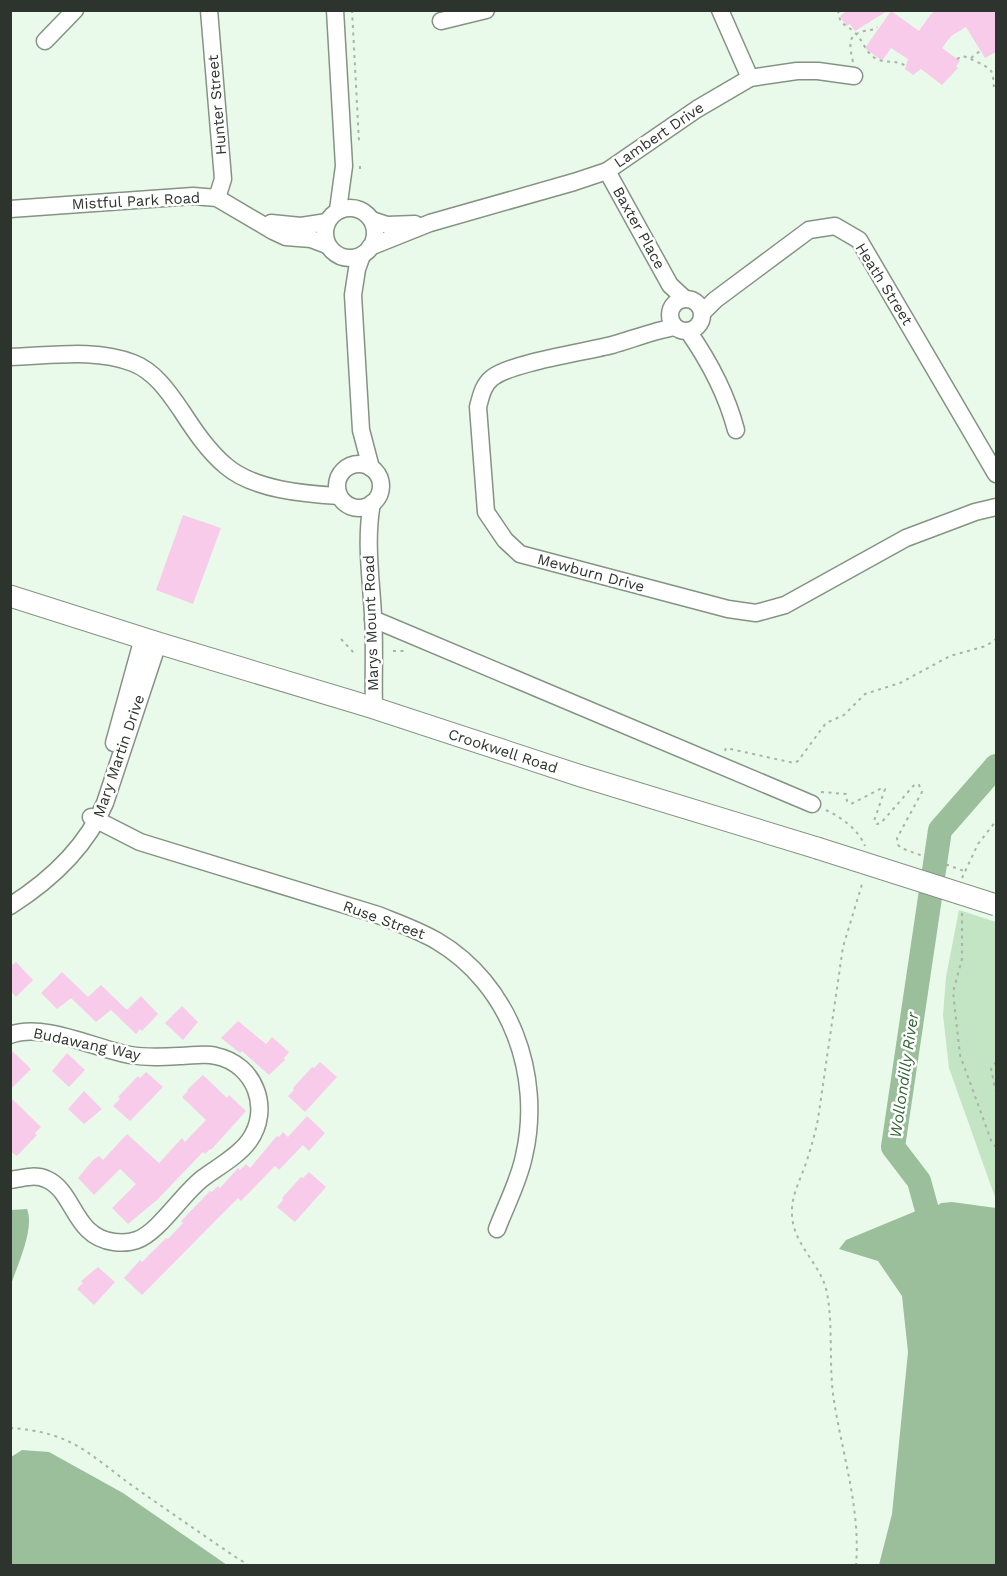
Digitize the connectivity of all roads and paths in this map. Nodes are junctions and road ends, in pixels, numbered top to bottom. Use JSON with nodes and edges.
{"nodes":[{"id":1,"x":75,"y":10,"type":"edge"},
{"id":2,"x":209,"y":10,"type":"edge"},
{"id":3,"x":335,"y":10,"type":"edge"},
{"id":4,"x":352,"y":10,"type":"edge"},
{"id":5,"x":486,"y":10,"type":"edge"},
{"id":6,"x":720,"y":10,"type":"edge"},
{"id":7,"x":838,"y":10,"type":"edge"},
{"id":8,"x":441,"y":21,"type":"dead end"},
{"id":9,"x":877,"y":27,"type":"dead end"},
{"id":10,"x":855,"y":33,"type":"junction"},
{"id":11,"x":45,"y":41,"type":"dead end"},
{"id":12,"x":980,"y":51,"type":"dead end"},
{"id":13,"x":971,"y":58,"type":"junction"},
{"id":14,"x":957,"y":59,"type":"dead end"},
{"id":15,"x":906,"y":66,"type":"dead end"},
{"id":16,"x":855,"y":72,"type":"joint"},
{"id":17,"x":750,"y":78,"type":"junction"},
{"id":18,"x":994,"y":87,"type":"dead end"},
{"id":19,"x":359,"y":147,"type":"dead end"},
{"id":20,"x":352,"y":165,"type":"junction"},
{"id":21,"x":607,"y":171,"type":"junction"},
{"id":22,"x":360,"y":172,"type":"dead end"},
{"id":23,"x":217,"y":198,"type":"junction"},
{"id":24,"x":10,"y":208,"type":"edge"},
{"id":25,"x":366,"y":215,"type":"junction"},
{"id":26,"x":332,"y":216,"type":"junction"},
{"id":27,"x":256,"y":220,"type":"junction"},
{"id":28,"x":430,"y":223,"type":"junction"},
{"id":29,"x":333,"y":250,"type":"junction"},
{"id":30,"x":366,"y":251,"type":"junction"},
{"id":31,"x":353,"y":295,"type":"junction"},
{"id":32,"x":686,"y":315,"type":"junction"},
{"id":33,"x":10,"y":357,"type":"edge"},
{"id":34,"x":361,"y":430,"type":"junction"},
{"id":35,"x":736,"y":430,"type":"dead end"},
{"id":36,"x":371,"y":468,"type":"junction"},
{"id":37,"x":344,"y":471,"type":"junction"},
{"id":38,"x":996,"y":474,"type":"edge"},
{"id":39,"x":300,"y":492,"type":"junction"},
{"id":40,"x":345,"y":501,"type":"junction"},
{"id":41,"x":372,"y":503,"type":"junction"},
{"id":42,"x":996,"y":507,"type":"edge"},
{"id":43,"x":369,"y":537,"type":"junction"},
{"id":44,"x":10,"y":596,"type":"edge"},
{"id":45,"x":373,"y":619,"type":"junction"},
{"id":46,"x":341,"y":639,"type":"dead end"},
{"id":47,"x":996,"y":639,"type":"edge"},
{"id":48,"x":150,"y":641,"type":"junction"},
{"id":49,"x":393,"y":651,"type":"dead end"},
{"id":50,"x":413,"y":651,"type":"dead end"},
{"id":51,"x":354,"y":653,"type":"dead end"},
{"id":52,"x":374,"y":708,"type":"junction"},
{"id":53,"x":719,"y":765,"type":"junction"},
{"id":54,"x":813,"y":798,"type":"junction"},
{"id":55,"x":94,"y":819,"type":"junction"},
{"id":56,"x":996,"y":821,"type":"edge"},
{"id":57,"x":867,"y":852,"type":"dead end"},
{"id":58,"x":964,"y":871,"type":"junction"},
{"id":59,"x":864,"y":878,"type":"dead end"},
{"id":60,"x":962,"y":879,"type":"dead end"},
{"id":61,"x":10,"y":897,"type":"edge"},
{"id":62,"x":996,"y":905,"type":"edge"},
{"id":63,"x":10,"y":906,"type":"edge"},
{"id":64,"x":962,"y":913,"type":"dead end"},
{"id":65,"x":10,"y":1035,"type":"edge"},
{"id":66,"x":996,"y":1062,"type":"edge"},
{"id":67,"x":996,"y":1092,"type":"edge"},
{"id":68,"x":996,"y":1147,"type":"edge"},
{"id":69,"x":10,"y":1180,"type":"edge"},
{"id":70,"x":497,"y":1229,"type":"dead end"},
{"id":71,"x":10,"y":1428,"type":"edge"},
{"id":72,"x":250,"y":1566,"type":"edge"},
{"id":73,"x":856,"y":1566,"type":"edge"}],
"edges":[{"from":1,"to":11,"type":"street"},
{"from":2,"to":23,"type":"street","name":"Hunter Street"},
{"from":3,"to":20,"type":"street"},
{"from":4,"to":19,"type":"path"},
{"from":5,"to":8,"type":"street"},
{"from":6,"to":17,"type":"street"},
{"from":7,"to":10,"type":"path"},
{"from":9,"to":10,"type":"path"},
{"from":10,"to":15,"type":"path"},
{"from":10,"to":16,"type":"path"},
{"from":12,"to":13,"type":"path"},
{"from":13,"to":14,"type":"path"},
{"from":13,"to":18,"type":"path"},
{"from":16,"to":17,"type":"street","name":"Lambert Drive"},
{"from":17,"to":21,"type":"street","name":"Lambert Drive"},
{"from":20,"to":22,"type":"path"},
{"from":20,"to":25,"type":"street"},
{"from":20,"to":26,"type":"street"},
{"from":21,"to":28,"type":"street","name":"Lambert Drive"},
{"from":21,"to":32,"type":"street","name":"Baxter Place"},
{"from":23,"to":24,"type":"street","name":"Mistful Park Road"},
{"from":23,"to":27,"type":"street","name":"Mistful Park Road"},
{"from":25,"to":26,"type":"street"},
{"from":25,"to":28,"type":"street","name":"Lambert Drive"},
{"from":25,"to":30,"type":"street"},
{"from":26,"to":27,"type":"street","name":"Mistful Park Road"},
{"from":26,"to":29,"type":"street"},
{"from":27,"to":29,"type":"street","name":"Mistful Park Road"},
{"from":28,"to":30,"type":"street","name":"Lambert Drive"},
{"from":29,"to":30,"type":"street"},
{"from":29,"to":31,"type":"street"},
{"from":30,"to":31,"type":"street"},
{"from":31,"to":34,"type":"street"},
{"from":32,"to":35,"type":"street","name":"Baxter Place"},
{"from":32,"to":38,"type":"street","name":"Heath Street"},
{"from":32,"to":42,"type":"street","name":"Mewburn Drive"},
{"from":33,"to":39,"type":"street"},
{"from":34,"to":36,"type":"street"},
{"from":34,"to":37,"type":"street"},
{"from":36,"to":37,"type":"street"},
{"from":36,"to":41,"type":"street"},
{"from":37,"to":39,"type":"street"},
{"from":37,"to":40,"type":"street"},
{"from":39,"to":40,"type":"street"},
{"from":40,"to":41,"type":"street"},
{"from":40,"to":43,"type":"street","name":"Marys Mount Road"},
{"from":41,"to":43,"type":"street","name":"Marys Mount Road"},
{"from":43,"to":45,"type":"street","name":"Marys Mount Road"},
{"from":44,"to":48,"type":"main road","name":"Crookwell Road"},
{"from":45,"to":52,"type":"street","name":"Marys Mount Road"},
{"from":45,"to":53,"type":"street"},
{"from":46,"to":51,"type":"path"},
{"from":47,"to":53,"type":"path"},
{"from":48,"to":52,"type":"main road","name":"Crookwell Road"},
{"from":48,"to":55,"type":"street","name":"Mary Martin Drive"},
{"from":49,"to":50,"type":"path"},
{"from":52,"to":62,"type":"main road","name":"Crookwell Road","bridge":true},
{"from":53,"to":54,"type":"street"},
{"from":54,"to":57,"type":"path"},
{"from":54,"to":58,"type":"path"},
{"from":55,"to":61,"type":"street","name":"Mary Martin Drive"},
{"from":55,"to":63,"type":"street","name":"Mary Martin Drive"},
{"from":55,"to":70,"type":"street","name":"Ruse Street"},
{"from":56,"to":58,"type":"path"},
{"from":58,"to":60,"type":"path"},
{"from":59,"to":73,"type":"path"},
{"from":64,"to":68,"type":"path"},
{"from":65,"to":69,"type":"street","name":"Budawang Way"},
{"from":66,"to":67,"type":"path"},
{"from":71,"to":72,"type":"path"}]}
